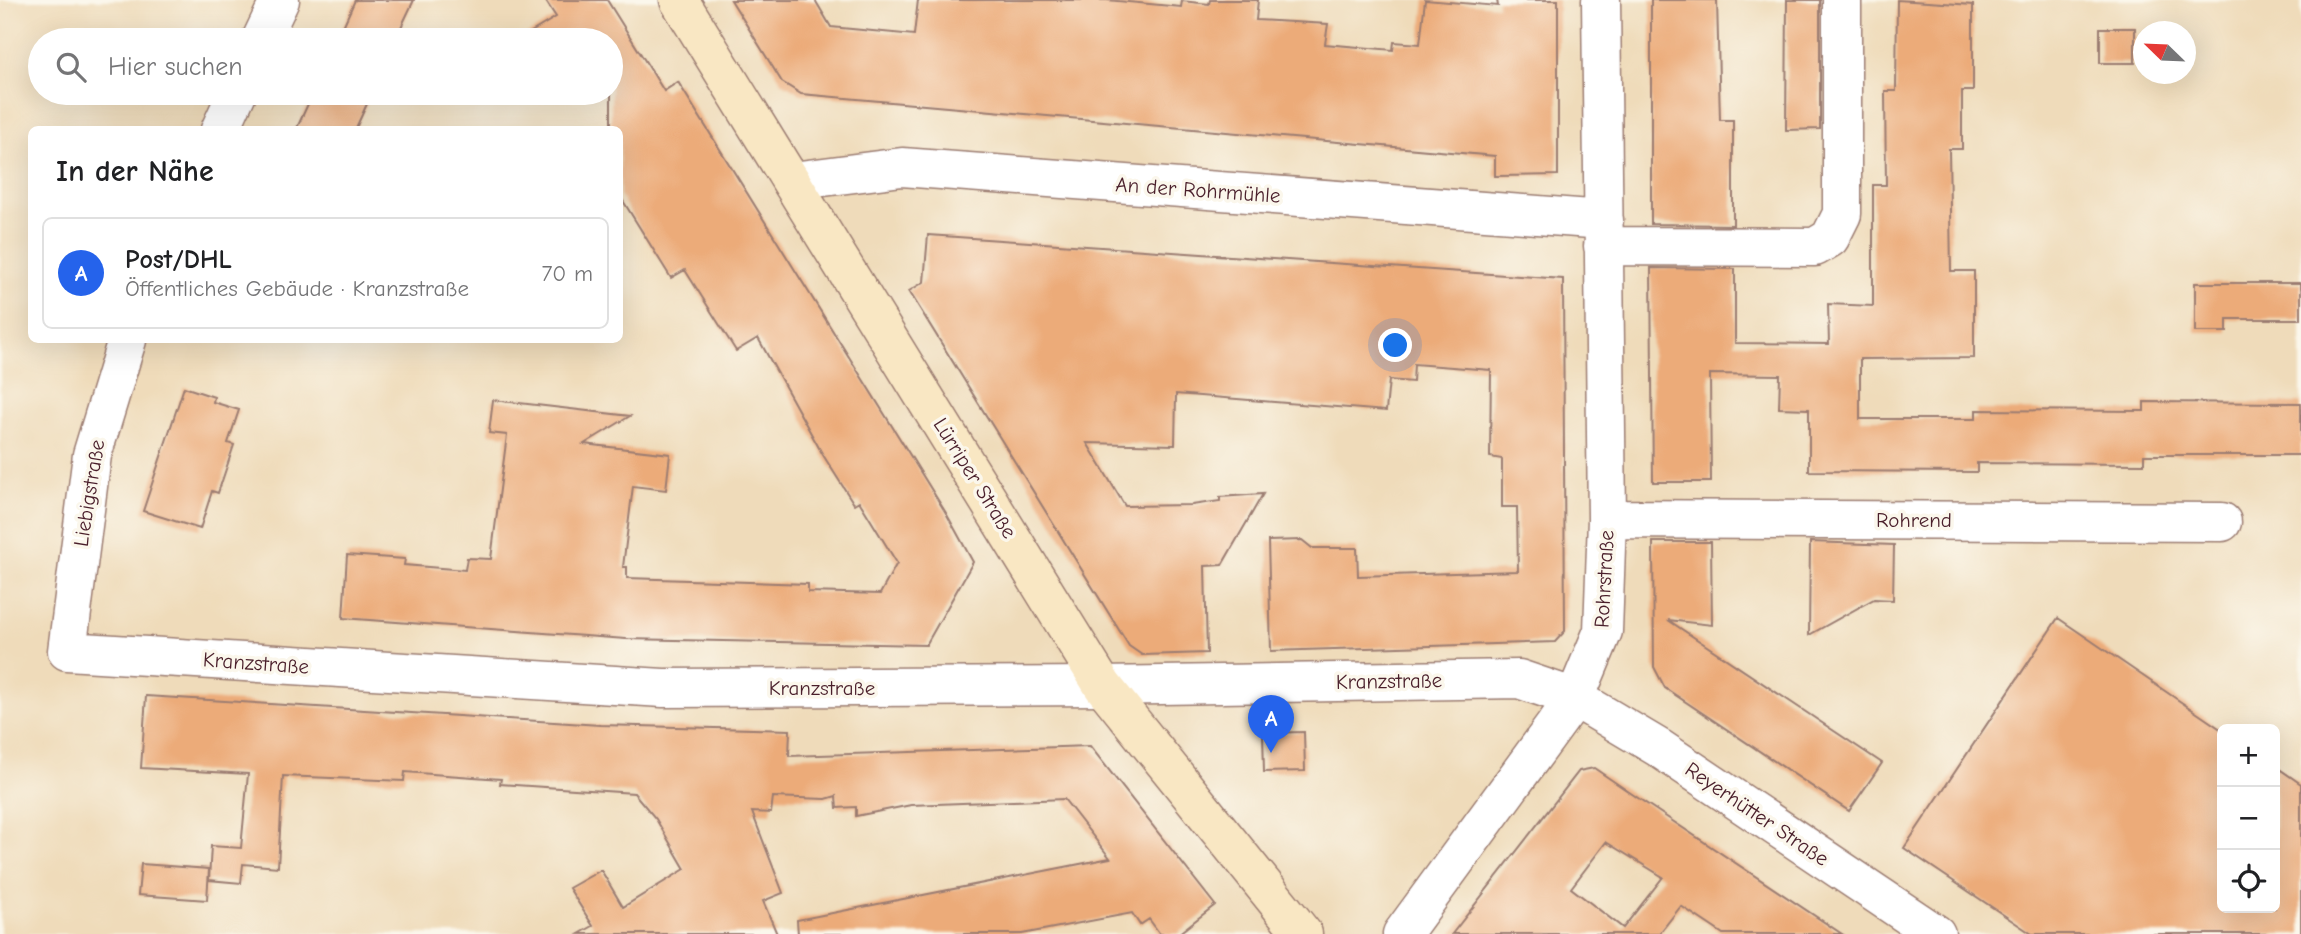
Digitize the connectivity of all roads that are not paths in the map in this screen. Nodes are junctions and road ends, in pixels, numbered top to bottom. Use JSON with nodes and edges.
{"nodes":[{"id":1,"x":280,"y":0,"type":"edge"},
{"id":2,"x":679,"y":0,"type":"edge"},
{"id":3,"x":1601,"y":0,"type":"edge"},
{"id":4,"x":1843,"y":0,"type":"edge"},
{"id":5,"x":267,"y":28,"type":"edge"},
{"id":6,"x":231,"y":105,"type":"edge"},
{"id":7,"x":222,"y":126,"type":"edge"},
{"id":8,"x":792,"y":181,"type":"junction"},
{"id":9,"x":1604,"y":233,"type":"junction"},
{"id":10,"x":126,"y":343,"type":"edge"},
{"id":11,"x":1607,"y":519,"type":"junction"},
{"id":12,"x":2222,"y":522,"type":"dead end"},
{"id":13,"x":67,"y":651,"type":"joint"},
{"id":14,"x":1103,"y":686,"type":"junction"},
{"id":15,"x":1575,"y":698,"type":"junction"},
{"id":16,"x":1303,"y":934,"type":"edge"},
{"id":17,"x":1402,"y":934,"type":"edge"},
{"id":18,"x":1936,"y":934,"type":"edge"}],
"edges":[{"from":1,"to":5,"type":"street"},
{"from":2,"to":8,"type":"street","name":"Lürriper Straße"},
{"from":3,"to":9,"type":"street","name":"Rohrstraße"},
{"from":4,"to":9,"type":"street"},
{"from":6,"to":7,"type":"street"},
{"from":8,"to":9,"type":"street","name":"An der Rohrmühle"},
{"from":8,"to":14,"type":"street","name":"Lürriper Straße"},
{"from":9,"to":11,"type":"street","name":"Rohrstraße"},
{"from":10,"to":13,"type":"street","name":"Liebigstraße"},
{"from":11,"to":12,"type":"street","name":"Rohrend"},
{"from":11,"to":15,"type":"street","name":"Rohrstraße"},
{"from":13,"to":14,"type":"street","name":"Kranzstraße"},
{"from":14,"to":15,"type":"street","name":"Kranzstraße"},
{"from":14,"to":16,"type":"street","name":"Lürriper Straße"},
{"from":15,"to":17,"type":"street","name":"Rohrstraße"},
{"from":15,"to":18,"type":"street","name":"Reyerhütter Straße"}]}
